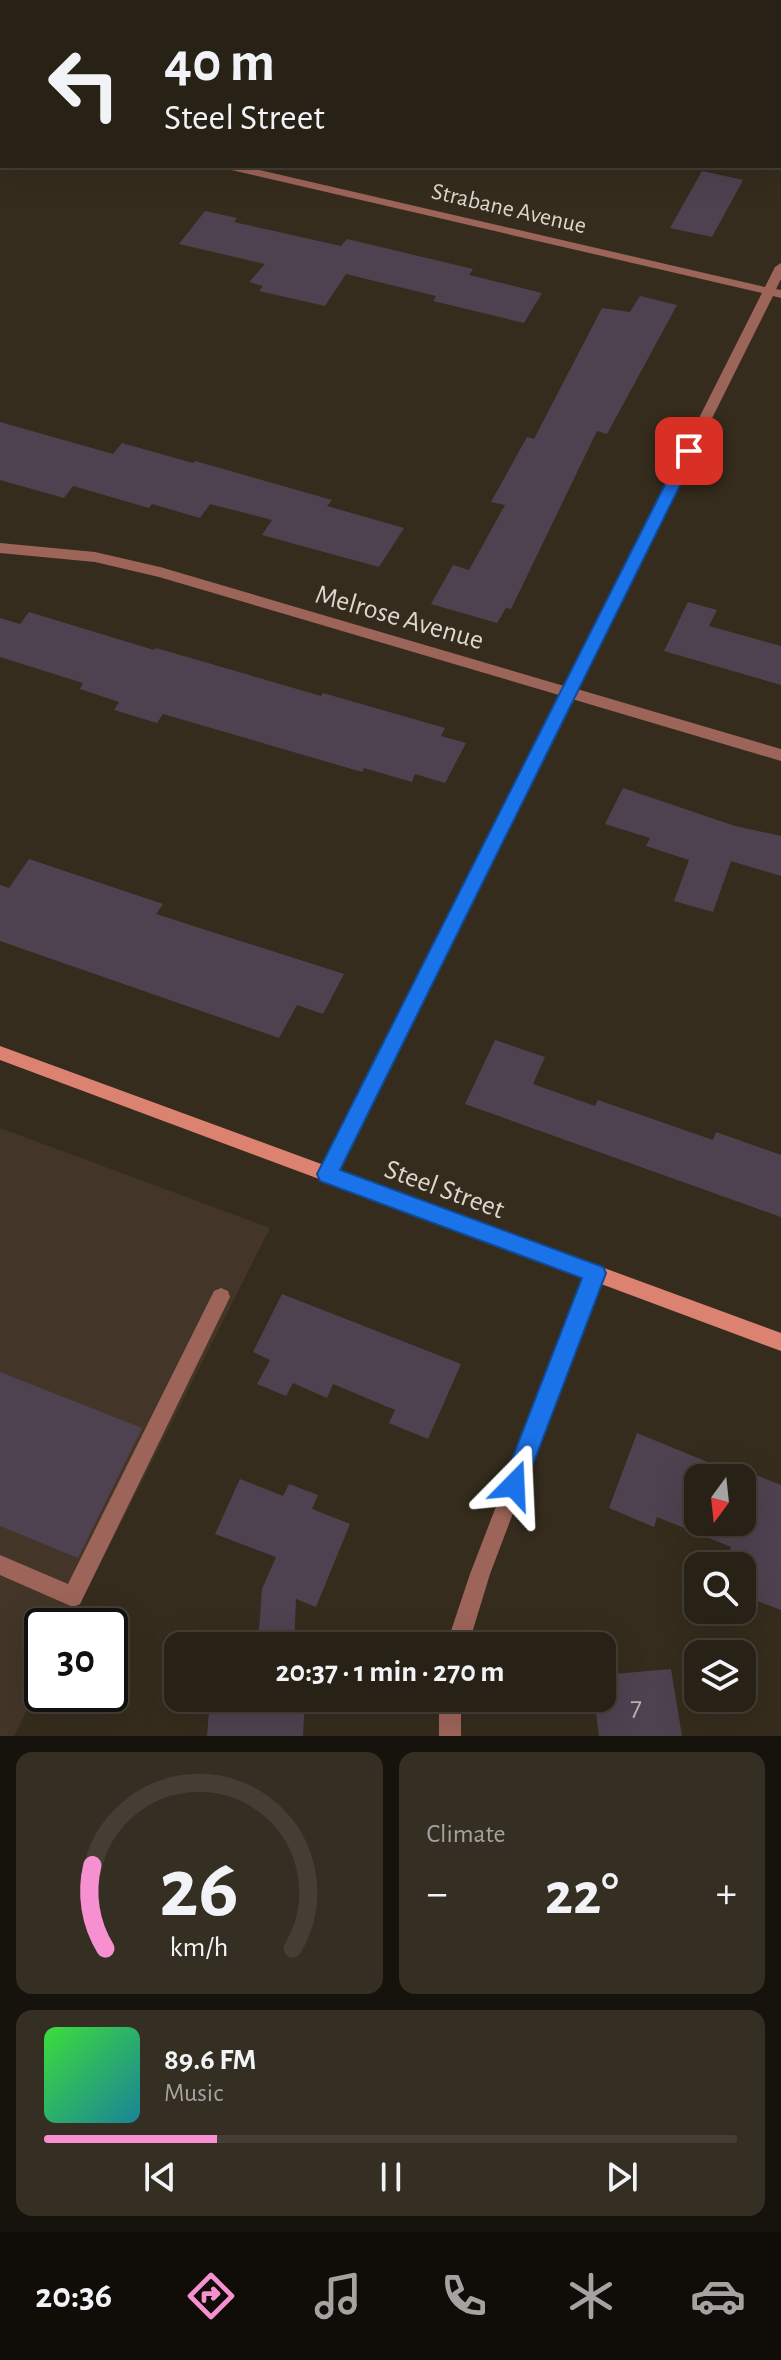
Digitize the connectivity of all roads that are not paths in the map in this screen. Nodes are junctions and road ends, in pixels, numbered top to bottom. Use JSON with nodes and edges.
{"nodes":[{"id":1,"x":236,"y":168,"type":"edge"},
{"id":2,"x":781,"y":267,"type":"edge"},
{"id":3,"x":775,"y":292,"type":"edge"},
{"id":4,"x":0,"y":548,"type":"edge"},
{"id":5,"x":569,"y":693,"type":"junction"},
{"id":6,"x":781,"y":755,"type":"edge"},
{"id":7,"x":0,"y":1053,"type":"edge"},
{"id":8,"x":327,"y":1174,"type":"junction"},
{"id":9,"x":595,"y":1273,"type":"junction"},
{"id":10,"x":221,"y":1297,"type":"dead end"},
{"id":11,"x":781,"y":1342,"type":"edge"},
{"id":12,"x":0,"y":1565,"type":"edge"},
{"id":13,"x":461,"y":1632,"type":"edge"},
{"id":14,"x":450,"y":1712,"type":"edge"},
{"id":15,"x":450,"y":1736,"type":"edge"}],
"edges":[{"from":1,"to":3,"type":"street","name":"Strabane Avenue"},
{"from":2,"to":3,"type":"street"},
{"from":3,"to":5,"type":"street"},
{"from":4,"to":5,"type":"street","name":"Melrose Avenue"},
{"from":5,"to":6,"type":"street","name":"Melrose Avenue"},
{"from":5,"to":8,"type":"street"},
{"from":7,"to":8,"type":"street","name":"Steel Street"},
{"from":8,"to":9,"type":"street","name":"Steel Street"},
{"from":9,"to":11,"type":"street","name":"Steel Street"},
{"from":9,"to":13,"type":"street"},
{"from":10,"to":12,"type":"street"},
{"from":14,"to":15,"type":"street"}]}
